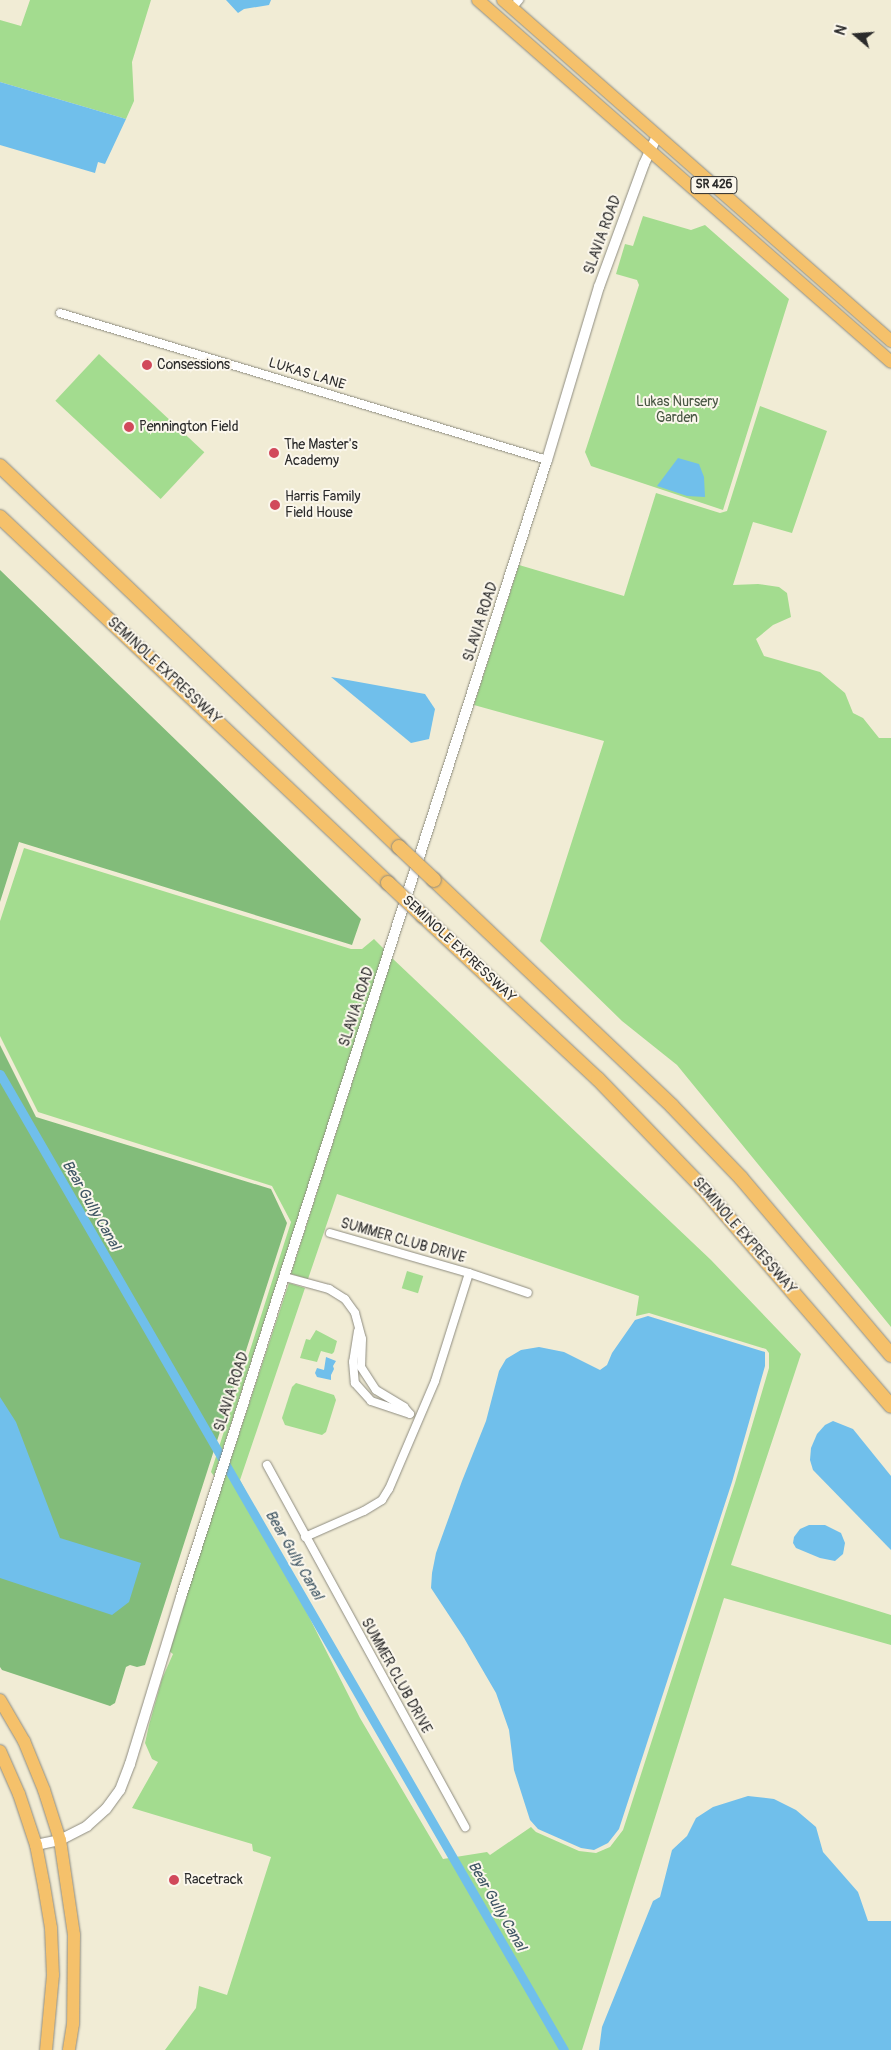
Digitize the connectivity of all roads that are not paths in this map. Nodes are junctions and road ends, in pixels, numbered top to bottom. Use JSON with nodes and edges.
{"nodes":[{"id":1,"x":478,"y":0,"type":"edge"},
{"id":2,"x":511,"y":3,"type":"edge"},
{"id":3,"x":657,"y":136,"type":"junction"},
{"id":4,"x":650,"y":151,"type":"junction"},
{"id":5,"x":60,"y":313,"type":"dead end"},
{"id":6,"x":891,"y":341,"type":"edge"},
{"id":7,"x":891,"y":362,"type":"edge"},
{"id":8,"x":547,"y":460,"type":"junction"},
{"id":9,"x":0,"y":466,"type":"edge"},
{"id":10,"x":0,"y":517,"type":"edge"},
{"id":11,"x":330,"y":1233,"type":"dead end"},
{"id":12,"x":469,"y":1273,"type":"junction"},
{"id":13,"x":285,"y":1277,"type":"junction"},
{"id":14,"x":528,"y":1293,"type":"dead end"},
{"id":15,"x":359,"y":1326,"type":"junction"},
{"id":16,"x":891,"y":1354,"type":"edge"},
{"id":17,"x":891,"y":1406,"type":"edge"},
{"id":18,"x":410,"y":1414,"type":"junction"},
{"id":19,"x":420,"y":1418,"type":"junction"},
{"id":20,"x":267,"y":1465,"type":"dead end"},
{"id":21,"x":305,"y":1537,"type":"junction"},
{"id":22,"x":0,"y":1700,"type":"edge"},
{"id":23,"x":0,"y":1751,"type":"edge"},
{"id":24,"x":465,"y":1827,"type":"dead end"},
{"id":25,"x":60,"y":1840,"type":"junction"},
{"id":26,"x":36,"y":1845,"type":"junction"},
{"id":27,"x":53,"y":1975,"type":"junction"},
{"id":28,"x":46,"y":2050,"type":"edge"},
{"id":29,"x":54,"y":2050,"type":"edge"},
{"id":30,"x":69,"y":2050,"type":"edge"}],
"edges":[{"from":1,"to":4,"type":"main road","number":"SR 426"},
{"from":2,"to":3,"type":"main road","number":"SR 426"},
{"from":3,"to":4,"type":"street","name":"SLAVIA ROAD"},
{"from":3,"to":6,"type":"main road","number":"SR 426"},
{"from":4,"to":7,"type":"main road","number":"SR 426"},
{"from":4,"to":8,"type":"street","name":"SLAVIA ROAD"},
{"from":5,"to":8,"type":"street","name":"LUKAS LANE"},
{"from":8,"to":13,"type":"street","name":"SLAVIA ROAD"},
{"from":9,"to":16,"type":"highway","bridge":true},
{"from":10,"to":17,"type":"highway","name":"SEMINOLE EXPRESSWAY","bridge":true},
{"from":11,"to":12,"type":"street","name":"SUMMER CLUB DRIVE"},
{"from":12,"to":14,"type":"street","name":"SUMMER CLUB DRIVE"},
{"from":12,"to":19,"type":"street","name":"SUMMER CLUB DRIVE"},
{"from":13,"to":15,"type":"street"},
{"from":13,"to":25,"type":"street","name":"SLAVIA ROAD"},
{"from":15,"to":18,"type":"street"},
{"from":15,"to":18,"type":"street"},
{"from":18,"to":19,"type":"street"},
{"from":19,"to":21,"type":"street","name":"SUMMER CLUB DRIVE"},
{"from":20,"to":21,"type":"street","name":"SUMMER CLUB DRIVE"},
{"from":21,"to":24,"type":"street","name":"SUMMER CLUB DRIVE"},
{"from":22,"to":25,"type":"main road"},
{"from":23,"to":26,"type":"main road"},
{"from":25,"to":26,"type":"street","name":"SLAVIA ROAD"},
{"from":25,"to":30,"type":"main road"},
{"from":26,"to":27,"type":"main road"},
{"from":27,"to":28,"type":"main road"},
{"from":27,"to":29,"type":"main road"}]}
